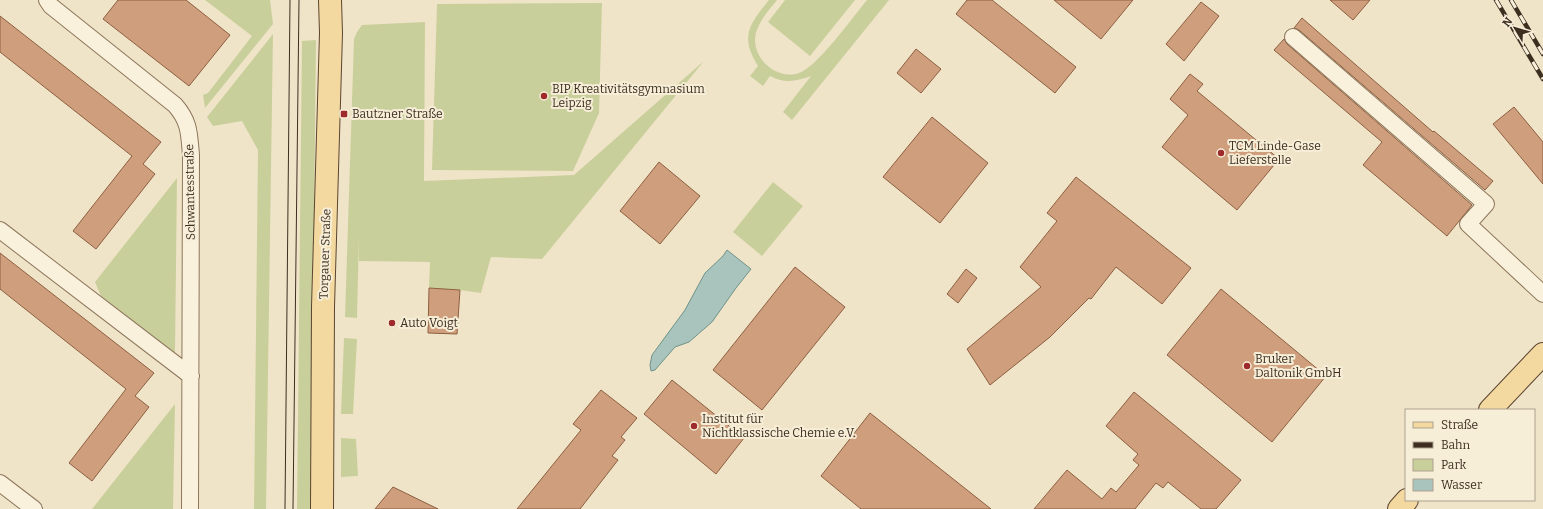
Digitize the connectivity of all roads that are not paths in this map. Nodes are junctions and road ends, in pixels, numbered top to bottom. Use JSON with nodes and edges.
{"nodes":[{"id":1,"x":47,"y":0,"type":"edge"},
{"id":2,"x":330,"y":0,"type":"edge"},
{"id":3,"x":1293,"y":38,"type":"dead end"},
{"id":4,"x":0,"y":230,"type":"edge"},
{"id":5,"x":1543,"y":294,"type":"edge"},
{"id":6,"x":1543,"y":354,"type":"edge"},
{"id":7,"x":190,"y":376,"type":"junction"},
{"id":8,"x":1491,"y":409,"type":"edge"},
{"id":9,"x":0,"y":483,"type":"edge"},
{"id":10,"x":1406,"y":501,"type":"edge"},
{"id":11,"x":34,"y":509,"type":"edge"},
{"id":12,"x":190,"y":509,"type":"edge"},
{"id":13,"x":322,"y":509,"type":"edge"},
{"id":14,"x":1399,"y":509,"type":"edge"}],
"edges":[{"from":1,"to":7,"type":"street","name":"Schwantesstraße"},
{"from":2,"to":13,"type":"main road","name":"Torgauer Straße"},
{"from":3,"to":5,"type":"street"},
{"from":4,"to":7,"type":"street"},
{"from":6,"to":8,"type":"main road"},
{"from":7,"to":12,"type":"street","name":"Schwantesstraße"},
{"from":9,"to":11,"type":"street"},
{"from":10,"to":14,"type":"main road"}]}
